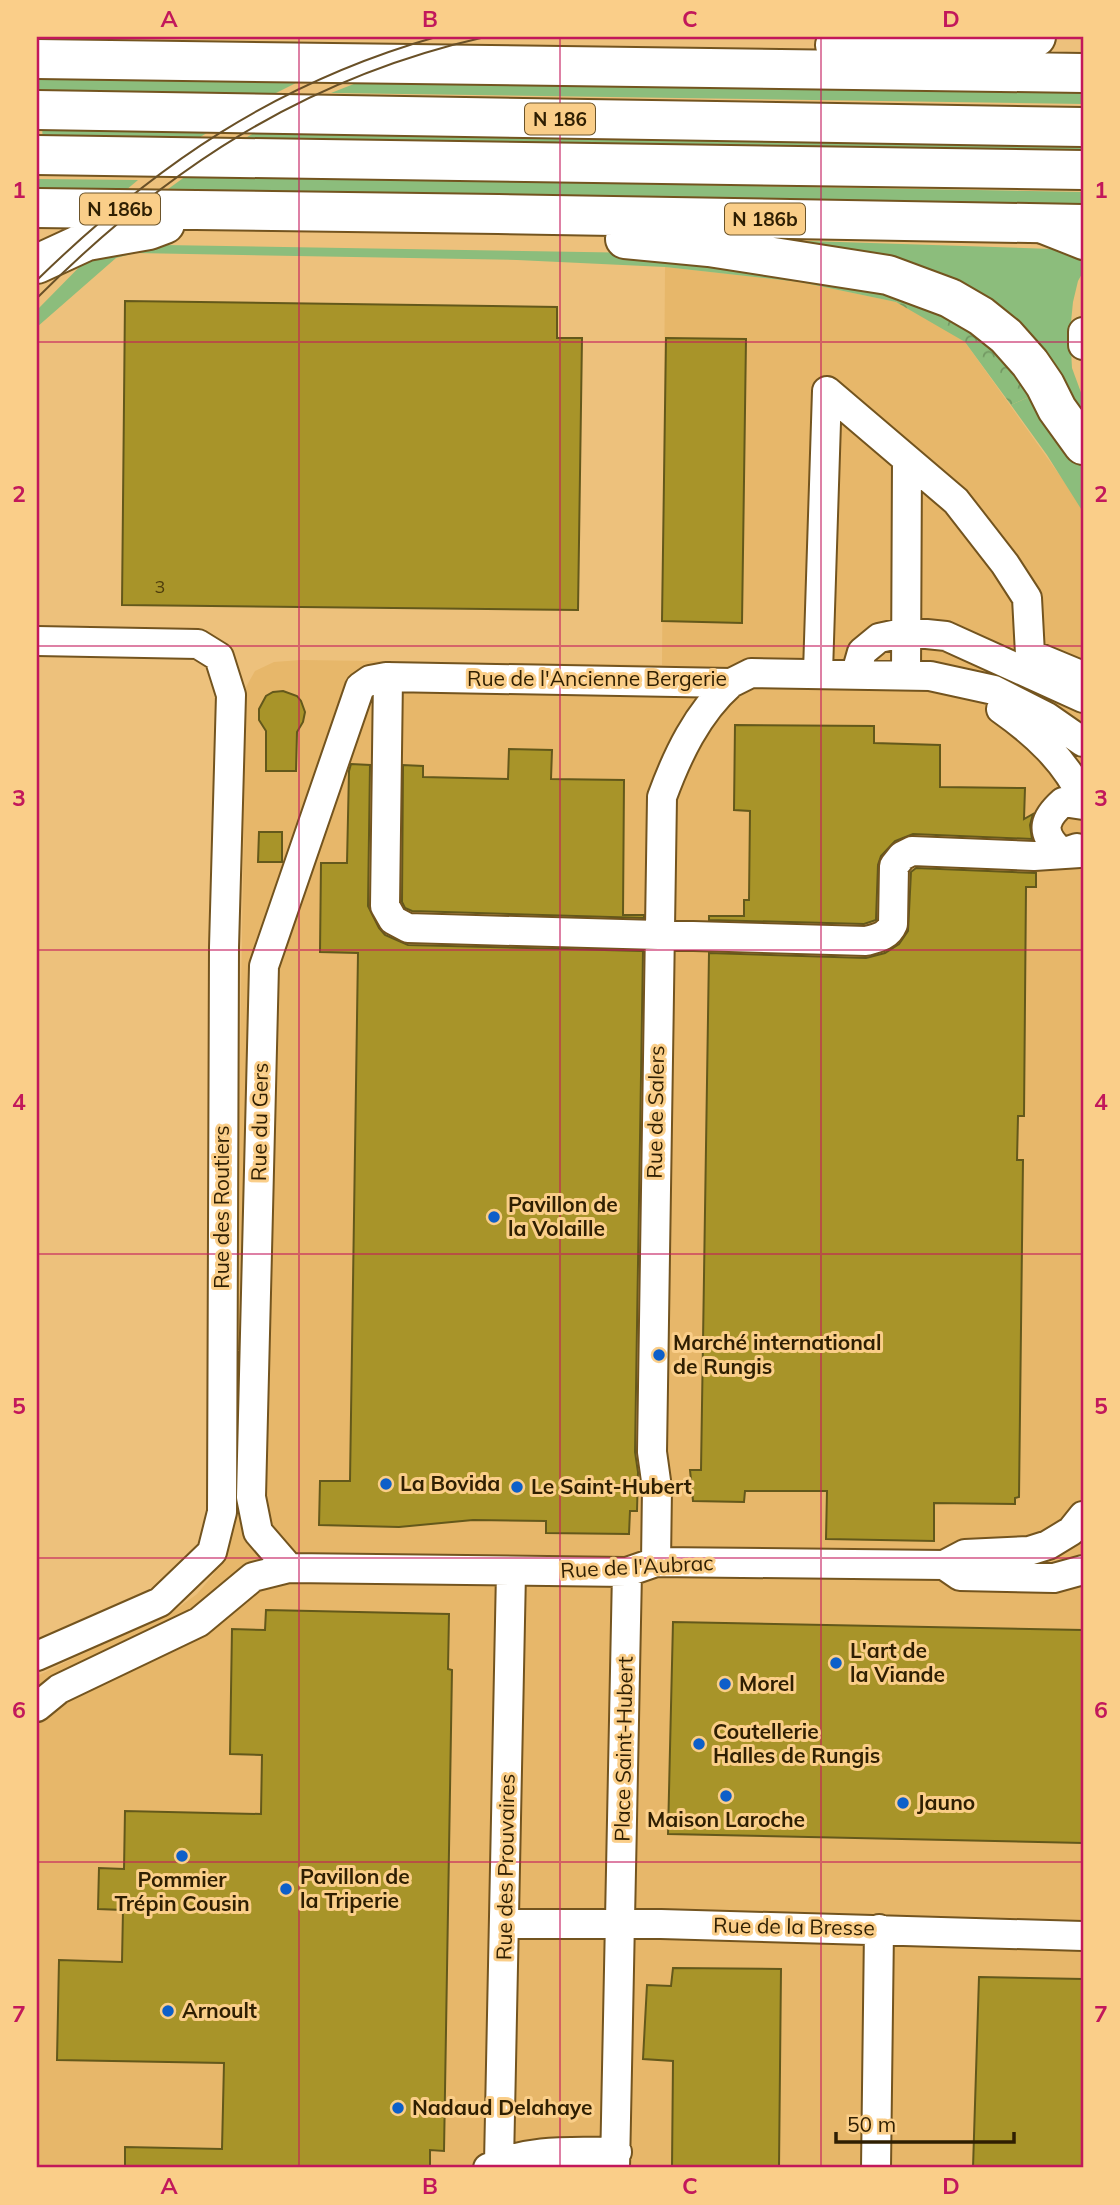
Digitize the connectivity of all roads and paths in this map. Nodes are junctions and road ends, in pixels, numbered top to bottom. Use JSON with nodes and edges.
{"nodes":[{"id":1,"x":138,"y":37,"type":"edge"},
{"id":2,"x":1036,"y":37,"type":"edge"},
{"id":3,"x":37,"y":59,"type":"edge"},
{"id":4,"x":263,"y":62,"type":"junction"},
{"id":5,"x":622,"y":67,"type":"junction"},
{"id":6,"x":1083,"y":73,"type":"edge"},
{"id":7,"x":37,"y":110,"type":"edge"},
{"id":8,"x":1083,"y":127,"type":"edge"},
{"id":9,"x":37,"y":155,"type":"edge"},
{"id":10,"x":1083,"y":170,"type":"edge"},
{"id":11,"x":37,"y":208,"type":"edge"},
{"id":12,"x":204,"y":211,"type":"junction"},
{"id":13,"x":498,"y":214,"type":"junction"},
{"id":14,"x":1031,"y":224,"type":"junction"},
{"id":15,"x":1083,"y":224,"type":"edge"},
{"id":16,"x":1083,"y":245,"type":"edge"},
{"id":17,"x":37,"y":264,"type":"edge"},
{"id":18,"x":1083,"y":332,"type":"edge"},
{"id":19,"x":1083,"y":345,"type":"edge"},
{"id":20,"x":1083,"y":445,"type":"edge"},
{"id":21,"x":908,"y":460,"type":"junction"},
{"id":22,"x":907,"y":632,"type":"junction"},
{"id":23,"x":37,"y":642,"type":"edge"},
{"id":24,"x":818,"y":672,"type":"junction"},
{"id":25,"x":856,"y":673,"type":"junction"},
{"id":26,"x":906,"y":675,"type":"junction"},
{"id":27,"x":1083,"y":677,"type":"edge"},
{"id":28,"x":377,"y":680,"type":"junction"},
{"id":29,"x":731,"y":682,"type":"junction"},
{"id":30,"x":964,"y":683,"type":"junction"},
{"id":31,"x":1083,"y":698,"type":"edge"},
{"id":32,"x":1083,"y":742,"type":"edge"},
{"id":33,"x":1083,"y":799,"type":"edge"},
{"id":34,"x":1083,"y":805,"type":"edge"},
{"id":35,"x":1083,"y":848,"type":"edge"},
{"id":36,"x":1083,"y":1516,"type":"edge"},
{"id":37,"x":656,"y":1562,"type":"junction"},
{"id":38,"x":944,"y":1565,"type":"junction"},
{"id":39,"x":289,"y":1568,"type":"junction"},
{"id":40,"x":1083,"y":1570,"type":"edge"},
{"id":41,"x":511,"y":1572,"type":"junction"},
{"id":42,"x":627,"y":1572,"type":"junction"},
{"id":43,"x":1054,"y":1578,"type":"junction"},
{"id":44,"x":1083,"y":1578,"type":"edge"},
{"id":45,"x":37,"y":1656,"type":"edge"},
{"id":46,"x":37,"y":1707,"type":"edge"},
{"id":47,"x":505,"y":1924,"type":"junction"},
{"id":48,"x":621,"y":1926,"type":"junction"},
{"id":49,"x":879,"y":1929,"type":"junction"},
{"id":50,"x":1083,"y":1936,"type":"edge"},
{"id":51,"x":616,"y":2160,"type":"edge"},
{"id":52,"x":497,"y":2166,"type":"edge"},
{"id":53,"x":876,"y":2168,"type":"edge"}],
"edges":[{"from":1,"to":4,"type":"highway"},
{"from":2,"to":5,"type":"highway"},
{"from":3,"to":4,"type":"highway"},
{"from":4,"to":5,"type":"highway"},
{"from":5,"to":6,"type":"highway"},
{"from":7,"to":8,"type":"highway","number":"N 186"},
{"from":9,"to":10,"type":"highway","number":"N 186"},
{"from":11,"to":12,"type":"highway","number":"N 186b"},
{"from":12,"to":13,"type":"highway","number":"N 186b"},
{"from":12,"to":17,"type":"highway"},
{"from":13,"to":14,"type":"highway","number":"N 186b"},
{"from":13,"to":20,"type":"highway"},
{"from":14,"to":15,"type":"highway","number":"N 186b"},
{"from":14,"to":16,"type":"street"},
{"from":18,"to":19,"type":"street"},
{"from":21,"to":22,"type":"street"},
{"from":21,"to":24,"type":"street"},
{"from":21,"to":27,"type":"street"},
{"from":22,"to":25,"type":"street"},
{"from":22,"to":26,"type":"street"},
{"from":22,"to":31,"type":"street"},
{"from":23,"to":45,"type":"street","name":"Rue des Routiers"},
{"from":24,"to":25,"type":"street","name":"Rue de l'Ancienne Bergerie"},
{"from":24,"to":29,"type":"street","name":"Rue de l'Ancienne Bergerie"},
{"from":25,"to":26,"type":"street","name":"Rue de l'Ancienne Bergerie"},
{"from":26,"to":30,"type":"street","name":"Rue de l'Ancienne Bergerie"},
{"from":28,"to":29,"type":"street","name":"Rue de l'Ancienne Bergerie"},
{"from":28,"to":35,"type":"street"},
{"from":28,"to":39,"type":"street","name":"Rue du Gers"},
{"from":29,"to":37,"type":"street","name":"Rue de Salers"},
{"from":30,"to":32,"type":"street","name":"Rue de l'Ancienne Bergerie"},
{"from":30,"to":33,"type":"street"},
{"from":34,"to":35,"type":"street"},
{"from":36,"to":38,"type":"street","name":"Rue de l'Aubrac"},
{"from":37,"to":38,"type":"street","name":"Rue de l'Aubrac"},
{"from":37,"to":42,"type":"street","name":"Rue de l'Aubrac"},
{"from":38,"to":43,"type":"street","name":"Rue de l'Aubrac"},
{"from":39,"to":41,"type":"street","name":"Rue de l'Aubrac"},
{"from":39,"to":46,"type":"street","name":"Rue de l'Aubrac"},
{"from":40,"to":43,"type":"street","name":"Rue de l'Aubrac"},
{"from":41,"to":42,"type":"street","name":"Rue de l'Aubrac"},
{"from":41,"to":47,"type":"street","name":"Rue des Prouvaires"},
{"from":42,"to":48,"type":"street","name":"Place Saint-Hubert"},
{"from":43,"to":44,"type":"street"},
{"from":47,"to":48,"type":"street","name":"Rue de la Bresse"},
{"from":47,"to":52,"type":"street","name":"Rue des Prouvaires"},
{"from":48,"to":49,"type":"street","name":"Rue de la Bresse"},
{"from":48,"to":51,"type":"street","name":"Place Saint-Hubert"},
{"from":49,"to":50,"type":"street","name":"Rue de la Bresse"},
{"from":49,"to":53,"type":"street"},
{"from":51,"to":52,"type":"street"}]}
